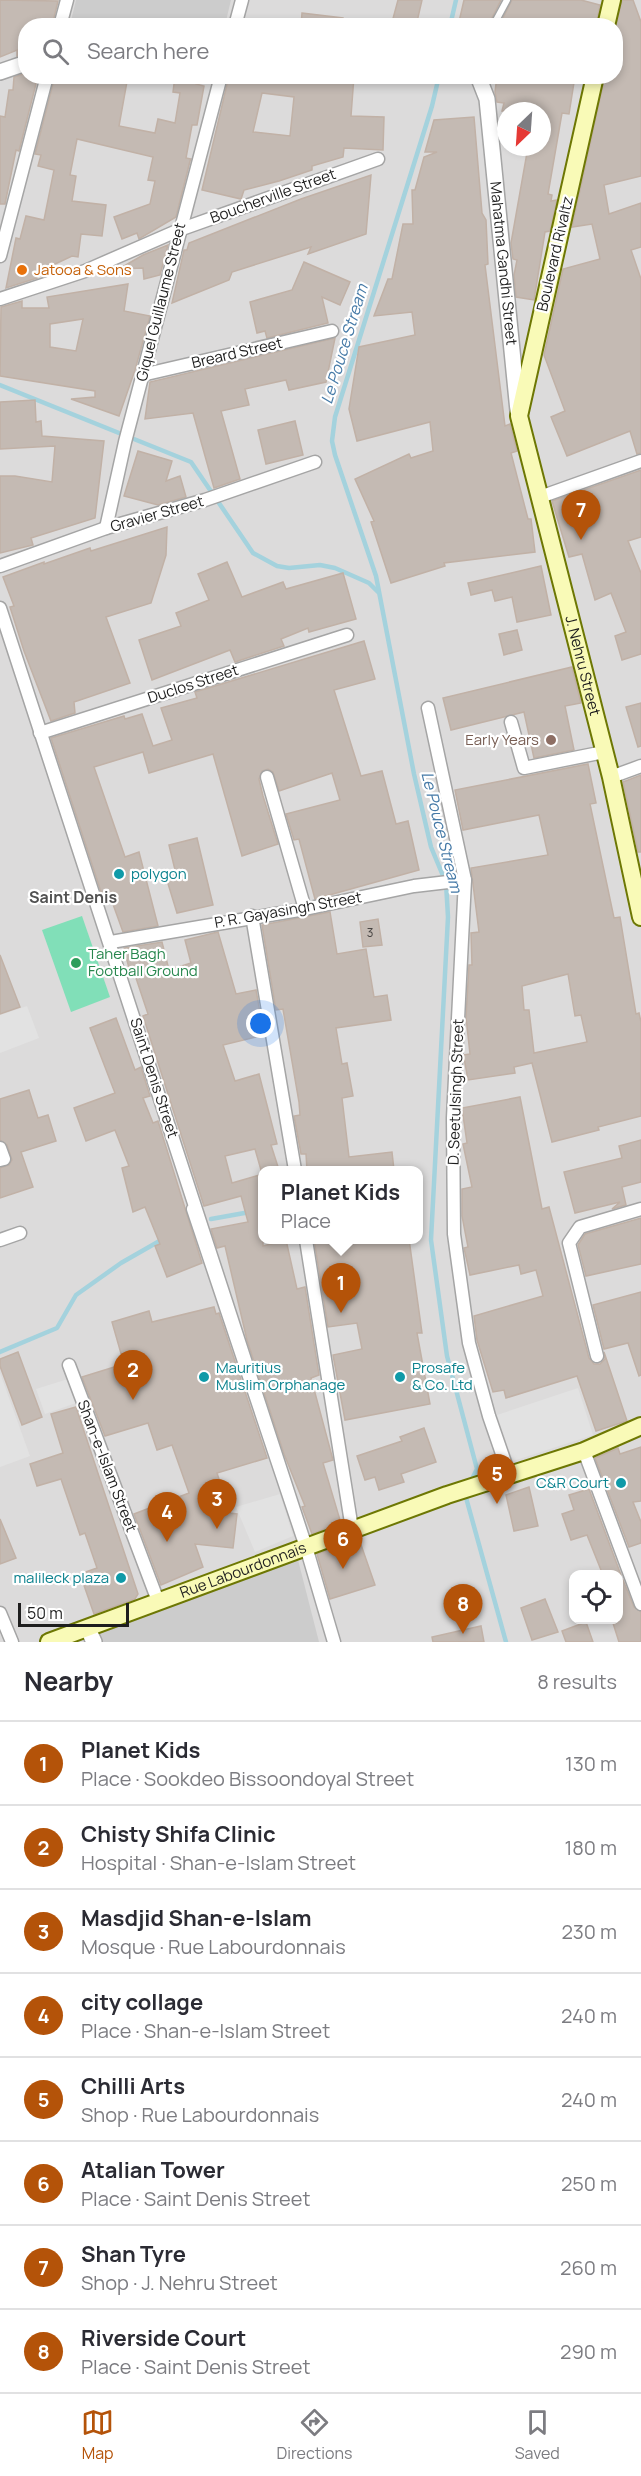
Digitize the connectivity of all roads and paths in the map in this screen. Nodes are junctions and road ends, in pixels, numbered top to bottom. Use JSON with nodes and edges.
{"nodes":[{"id":1,"x":67,"y":0,"type":"edge"},
{"id":2,"x":242,"y":0,"type":"edge"},
{"id":3,"x":507,"y":0,"type":"edge"},
{"id":4,"x":612,"y":0,"type":"edge"},
{"id":5,"x":62,"y":18,"type":"edge"},
{"id":6,"x":237,"y":18,"type":"edge"},
{"id":7,"x":497,"y":18,"type":"edge"},
{"id":8,"x":608,"y":18,"type":"edge"},
{"id":9,"x":18,"y":66,"type":"edge"},
{"id":10,"x":0,"y":72,"type":"edge"},
{"id":11,"x":45,"y":84,"type":"edge"},
{"id":12,"x":219,"y":84,"type":"edge"},
{"id":13,"x":481,"y":84,"type":"edge"},
{"id":14,"x":593,"y":84,"type":"edge"},
{"id":15,"x":378,"y":159,"type":"dead end"},
{"id":16,"x":179,"y":230,"type":"junction"},
{"id":17,"x":0,"y":256,"type":"edge"},
{"id":18,"x":0,"y":299,"type":"edge"},
{"id":19,"x":333,"y":331,"type":"dead end"},
{"id":20,"x":142,"y":375,"type":"junction"},
{"id":21,"x":519,"y":417,"type":"junction"},
{"id":22,"x":641,"y":461,"type":"edge"},
{"id":23,"x":315,"y":462,"type":"dead end"},
{"id":24,"x":540,"y":497,"type":"junction"},
{"id":25,"x":106,"y":528,"type":"junction"},
{"id":26,"x":0,"y":566,"type":"edge"},
{"id":27,"x":0,"y":608,"type":"edge"},
{"id":28,"x":347,"y":635,"type":"dead end"},
{"id":29,"x":428,"y":708,"type":"dead end"},
{"id":30,"x":511,"y":722,"type":"dead end"},
{"id":31,"x":40,"y":733,"type":"junction"},
{"id":32,"x":604,"y":752,"type":"junction"},
{"id":33,"x":641,"y":766,"type":"edge"},
{"id":34,"x":267,"y":777,"type":"dead end"},
{"id":35,"x":610,"y":777,"type":"junction"},
{"id":36,"x":465,"y":880,"type":"junction"},
{"id":37,"x":305,"y":909,"type":"junction"},
{"id":38,"x":252,"y":916,"type":"junction"},
{"id":39,"x":641,"y":917,"type":"edge"},
{"id":40,"x":111,"y":942,"type":"junction"},
{"id":41,"x":0,"y":1148,"type":"edge"},
{"id":42,"x":0,"y":1160,"type":"edge"},
{"id":43,"x":294,"y":1166,"type":"edge"},
{"id":44,"x":641,"y":1209,"type":"edge"},
{"id":45,"x":20,"y":1233,"type":"dead end"},
{"id":46,"x":0,"y":1240,"type":"edge"},
{"id":47,"x":307,"y":1244,"type":"edge"},
{"id":48,"x":597,"y":1356,"type":"dead end"},
{"id":49,"x":69,"y":1365,"type":"dead end"},
{"id":50,"x":641,"y":1426,"type":"edge"},
{"id":51,"x":584,"y":1451,"type":"junction"},
{"id":52,"x":508,"y":1474,"type":"junction"},
{"id":53,"x":352,"y":1529,"type":"junction"},
{"id":54,"x":306,"y":1547,"type":"junction"},
{"id":55,"x":158,"y":1601,"type":"junction"},
{"id":56,"x":641,"y":1604,"type":"edge"},
{"id":57,"x":0,"y":1613,"type":"edge"},
{"id":58,"x":91,"y":1635,"type":"edge"},
{"id":59,"x":12,"y":1642,"type":"edge"},
{"id":60,"x":50,"y":1642,"type":"edge"},
{"id":61,"x":334,"y":1642,"type":"edge"}],
"edges":[{"from":1,"to":5,"type":"street"},
{"from":2,"to":6,"type":"street"},
{"from":3,"to":7,"type":"lane"},
{"from":4,"to":8,"type":"main road"},
{"from":9,"to":10,"type":"street"},
{"from":11,"to":17,"type":"street"},
{"from":12,"to":16,"type":"street","name":"Giquel Guillaume Street"},
{"from":13,"to":21,"type":"street","name":"Mahatma Gandhi Street"},
{"from":14,"to":21,"type":"main road","name":"Boulevard Rivaltz"},
{"from":15,"to":16,"type":"street","name":"Boucherville Street"},
{"from":16,"to":18,"type":"street","name":"Boucherville Street"},
{"from":16,"to":20,"type":"street","name":"Giquel Guillaume Street"},
{"from":19,"to":20,"type":"street","name":"Breard Street"},
{"from":20,"to":25,"type":"street","name":"Giquel Guillaume Street"},
{"from":21,"to":24,"type":"main road","name":"J. Nehru Street"},
{"from":22,"to":24,"type":"street"},
{"from":23,"to":25,"type":"street","name":"Gravier Street"},
{"from":24,"to":32,"type":"main road","name":"J. Nehru Street"},
{"from":25,"to":26,"type":"street","name":"Gravier Street"},
{"from":27,"to":31,"type":"street","name":"Saint Denis Street"},
{"from":28,"to":31,"type":"street","name":"Duclos Street"},
{"from":29,"to":36,"type":"street","name":"D. Seetulsingh Street"},
{"from":30,"to":32,"type":"street"},
{"from":31,"to":40,"type":"street","name":"Saint Denis Street"},
{"from":32,"to":35,"type":"main road","name":"J. Nehru Street"},
{"from":33,"to":35,"type":"street"},
{"from":34,"to":37,"type":"street"},
{"from":35,"to":39,"type":"main road","name":"J. Nehru Street"},
{"from":36,"to":37,"type":"street","name":"P. R. Gayasingh Street"},
{"from":36,"to":52,"type":"street","name":"D. Seetulsingh Street"},
{"from":37,"to":38,"type":"street","name":"P. R. Gayasingh Street"},
{"from":38,"to":40,"type":"street","name":"P. R. Gayasingh Street"},
{"from":38,"to":43,"type":"street"},
{"from":40,"to":54,"type":"street","name":"Saint Denis Street"},
{"from":41,"to":42,"type":"street"},
{"from":44,"to":48,"type":"street"},
{"from":45,"to":46,"type":"street"},
{"from":47,"to":53,"type":"street"},
{"from":49,"to":55,"type":"street","name":"Shan-e-Islam Street"},
{"from":50,"to":51,"type":"main road","name":"Rue Labourdonnais"},
{"from":51,"to":52,"type":"main road","name":"Rue Labourdonnais"},
{"from":51,"to":56,"type":"street"},
{"from":52,"to":53,"type":"main road","name":"Rue Labourdonnais"},
{"from":53,"to":54,"type":"main road","name":"Rue Labourdonnais"},
{"from":54,"to":54,"type":"street","name":"Saint Denis Street"},
{"from":54,"to":55,"type":"main road","name":"Rue Labourdonnais"},
{"from":54,"to":61,"type":"street","name":"Saint Denis Street"},
{"from":55,"to":58,"type":"main road","name":"Rue Labourdonnais"},
{"from":57,"to":59,"type":"street"},
{"from":58,"to":60,"type":"main road","name":"Rue Labourdonnais"}]}
